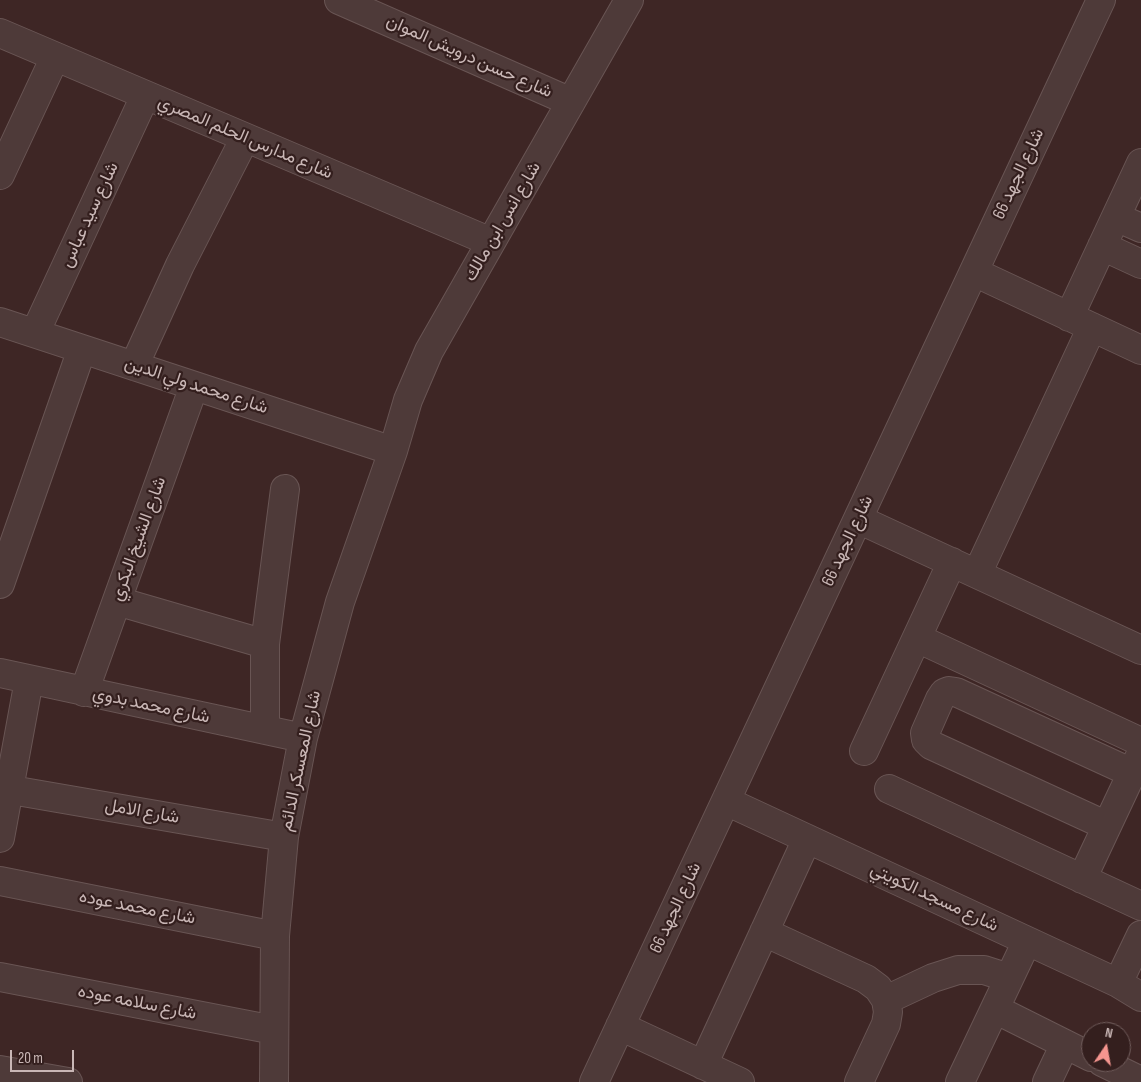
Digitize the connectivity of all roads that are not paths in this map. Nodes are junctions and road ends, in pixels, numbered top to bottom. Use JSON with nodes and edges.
{"nodes":[{"id":1,"x":339,"y":0,"type":"edge"},
{"id":2,"x":629,"y":0,"type":"edge"},
{"id":3,"x":1101,"y":0,"type":"edge"},
{"id":4,"x":0,"y":33,"type":"edge"},
{"id":5,"x":55,"y":57,"type":"junction"},
{"id":6,"x":145,"y":96,"type":"junction"},
{"id":7,"x":571,"y":102,"type":"junction"},
{"id":8,"x":244,"y":138,"type":"junction"},
{"id":9,"x":1141,"y":163,"type":"edge"},
{"id":10,"x":0,"y":175,"type":"edge"},
{"id":11,"x":1116,"y":217,"type":"junction"},
{"id":12,"x":1141,"y":228,"type":"edge"},
{"id":13,"x":491,"y":242,"type":"junction"},
{"id":14,"x":1102,"y":246,"type":"junction"},
{"id":15,"x":1141,"y":264,"type":"edge"},
{"id":16,"x":974,"y":272,"type":"junction"},
{"id":17,"x":0,"y":322,"type":"edge"},
{"id":18,"x":1081,"y":322,"type":"junction"},
{"id":19,"x":34,"y":333,"type":"junction"},
{"id":20,"x":82,"y":349,"type":"junction"},
{"id":21,"x":1141,"y":350,"type":"edge"},
{"id":22,"x":134,"y":366,"type":"junction"},
{"id":23,"x":194,"y":386,"type":"junction"},
{"id":24,"x":393,"y":451,"type":"junction"},
{"id":25,"x":285,"y":489,"type":"dead end"},
{"id":26,"x":858,"y":518,"type":"junction"},
{"id":27,"x":952,"y":562,"type":"junction"},
{"id":28,"x":977,"y":574,"type":"junction"},
{"id":29,"x":0,"y":584,"type":"edge"},
{"id":30,"x":117,"y":601,"type":"junction"},
{"id":31,"x":917,"y":638,"type":"junction"},
{"id":32,"x":265,"y":644,"type":"junction"},
{"id":33,"x":1141,"y":650,"type":"edge"},
{"id":34,"x":0,"y":674,"type":"edge"},
{"id":35,"x":29,"y":680,"type":"junction"},
{"id":36,"x":84,"y":692,"type":"junction"},
{"id":37,"x":265,"y":730,"type":"junction"},
{"id":38,"x":303,"y":738,"type":"junction"},
{"id":39,"x":1141,"y":742,"type":"edge"},
{"id":40,"x":864,"y":751,"type":"dead end"},
{"id":41,"x":1136,"y":764,"type":"edge"},
{"id":42,"x":5,"y":788,"type":"edge"},
{"id":43,"x":889,"y":789,"type":"dead end"},
{"id":44,"x":726,"y":801,"type":"junction"},
{"id":45,"x":1107,"y":826,"type":"junction"},
{"id":46,"x":284,"y":837,"type":"junction"},
{"id":47,"x":0,"y":838,"type":"edge"},
{"id":48,"x":807,"y":839,"type":"junction"},
{"id":49,"x":1082,"y":879,"type":"junction"},
{"id":50,"x":0,"y":881,"type":"edge"},
{"id":51,"x":1141,"y":906,"type":"edge"},
{"id":52,"x":764,"y":932,"type":"junction"},
{"id":53,"x":1141,"y":935,"type":"edge"},
{"id":54,"x":275,"y":936,"type":"junction"},
{"id":55,"x":1027,"y":941,"type":"junction"},
{"id":56,"x":0,"y":976,"type":"edge"},
{"id":57,"x":1009,"y":978,"type":"junction"},
{"id":58,"x":1130,"y":990,"type":"edge"},
{"id":59,"x":886,"y":1000,"type":"junction"},
{"id":60,"x":995,"y":1009,"type":"junction"},
{"id":61,"x":620,"y":1026,"type":"junction"},
{"id":62,"x":274,"y":1030,"type":"junction"},
{"id":63,"x":1065,"y":1044,"type":"junction"},
{"id":64,"x":1081,"y":1052,"type":"edge"},
{"id":65,"x":703,"y":1065,"type":"junction"},
{"id":66,"x":0,"y":1070,"type":"edge"},
{"id":67,"x":1119,"y":1072,"type":"edge"},
{"id":68,"x":1131,"y":1079,"type":"edge"},
{"id":69,"x":54,"y":1081,"type":"edge"},
{"id":70,"x":274,"y":1082,"type":"edge"},
{"id":71,"x":594,"y":1082,"type":"edge"},
{"id":72,"x":740,"y":1082,"type":"edge"},
{"id":73,"x":859,"y":1082,"type":"edge"},
{"id":74,"x":960,"y":1082,"type":"edge"},
{"id":75,"x":1047,"y":1082,"type":"edge"}],
"edges":[{"from":1,"to":7,"type":"street","name":"شارع حسن درويش الموان"},
{"from":2,"to":7,"type":"street","name":"شارع انس ابن مالك"},
{"from":3,"to":16,"type":"street","name":"شارع الجهد 66"},
{"from":4,"to":5,"type":"street","name":"شارع مدارس الحلم المصري"},
{"from":5,"to":6,"type":"street","name":"شارع مدارس الحلم المصري"},
{"from":5,"to":10,"type":"street"},
{"from":6,"to":8,"type":"street","name":"شارع مدارس الحلم المصري"},
{"from":6,"to":19,"type":"street","name":"شارع سيد عباس"},
{"from":7,"to":13,"type":"street","name":"شارع انس ابن مالك"},
{"from":8,"to":13,"type":"street","name":"شارع مدارس الحلم المصري"},
{"from":8,"to":22,"type":"street"},
{"from":9,"to":11,"type":"street"},
{"from":11,"to":12,"type":"street"},
{"from":11,"to":14,"type":"street"},
{"from":13,"to":24,"type":"street","name":"شارع انس ابن مالك"},
{"from":14,"to":15,"type":"street"},
{"from":14,"to":18,"type":"street"},
{"from":16,"to":18,"type":"street"},
{"from":16,"to":26,"type":"street","name":"شارع الجهد 66"},
{"from":17,"to":19,"type":"street","name":"شارع محمد ولي الدين"},
{"from":18,"to":21,"type":"street"},
{"from":18,"to":28,"type":"street"},
{"from":19,"to":20,"type":"street","name":"شارع محمد ولي الدين"},
{"from":20,"to":22,"type":"street","name":"شارع محمد ولي الدين"},
{"from":20,"to":29,"type":"street"},
{"from":22,"to":23,"type":"street","name":"شارع محمد ولي الدين"},
{"from":23,"to":24,"type":"street","name":"شارع محمد ولي الدين"},
{"from":23,"to":30,"type":"street","name":"شارع الشيخ البكري"},
{"from":24,"to":38,"type":"street","name":"شارع المعسكر الدائم"},
{"from":25,"to":32,"type":"street"},
{"from":26,"to":27,"type":"street"},
{"from":26,"to":44,"type":"street","name":"شارع الجهد 66"},
{"from":27,"to":28,"type":"street"},
{"from":27,"to":31,"type":"street"},
{"from":28,"to":33,"type":"street"},
{"from":30,"to":32,"type":"street"},
{"from":30,"to":36,"type":"street","name":"شارع الشيخ البكري"},
{"from":31,"to":39,"type":"street"},
{"from":31,"to":40,"type":"street"},
{"from":32,"to":37,"type":"street"},
{"from":34,"to":35,"type":"street","name":"شارع محمد بدوي"},
{"from":35,"to":36,"type":"street","name":"شارع محمد بدوي"},
{"from":35,"to":42,"type":"street"},
{"from":36,"to":37,"type":"street","name":"شارع محمد بدوي"},
{"from":37,"to":38,"type":"street","name":"شارع محمد بدوي"},
{"from":38,"to":46,"type":"street","name":"شارع المعسكر الدائم"},
{"from":41,"to":45,"type":"street"},
{"from":41,"to":45,"type":"street"},
{"from":42,"to":46,"type":"street","name":"شارع الامل"},
{"from":42,"to":47,"type":"street"},
{"from":43,"to":49,"type":"street"},
{"from":44,"to":48,"type":"street","name":"شارع مسجد الكويتي"},
{"from":44,"to":61,"type":"street","name":"شارع الجهد 66"},
{"from":45,"to":49,"type":"street"},
{"from":46,"to":54,"type":"street","name":"شارع المعسكر الدائم"},
{"from":48,"to":52,"type":"street"},
{"from":48,"to":55,"type":"street","name":"شارع مسجد الكويتي"},
{"from":49,"to":51,"type":"street"},
{"from":50,"to":54,"type":"street","name":"شارع محمد عوده"},
{"from":52,"to":59,"type":"street"},
{"from":52,"to":65,"type":"street"},
{"from":53,"to":58,"type":"street"},
{"from":54,"to":62,"type":"street","name":"شارع المعسكر الدائم"},
{"from":55,"to":57,"type":"street"},
{"from":55,"to":58,"type":"street","name":"شارع مسجد الكويتي"},
{"from":56,"to":62,"type":"street","name":"شارع سلامه عوده"},
{"from":57,"to":59,"type":"street"},
{"from":57,"to":60,"type":"street"},
{"from":59,"to":73,"type":"street"},
{"from":60,"to":63,"type":"street"},
{"from":60,"to":74,"type":"street"},
{"from":61,"to":65,"type":"street"},
{"from":61,"to":71,"type":"street","name":"شارع الجهد 66"},
{"from":62,"to":70,"type":"street","name":"شارع المعسكر الدائم"},
{"from":63,"to":64,"type":"street"},
{"from":63,"to":75,"type":"street"},
{"from":65,"to":72,"type":"street"},
{"from":66,"to":69,"type":"street"},
{"from":67,"to":68,"type":"street"}]}
